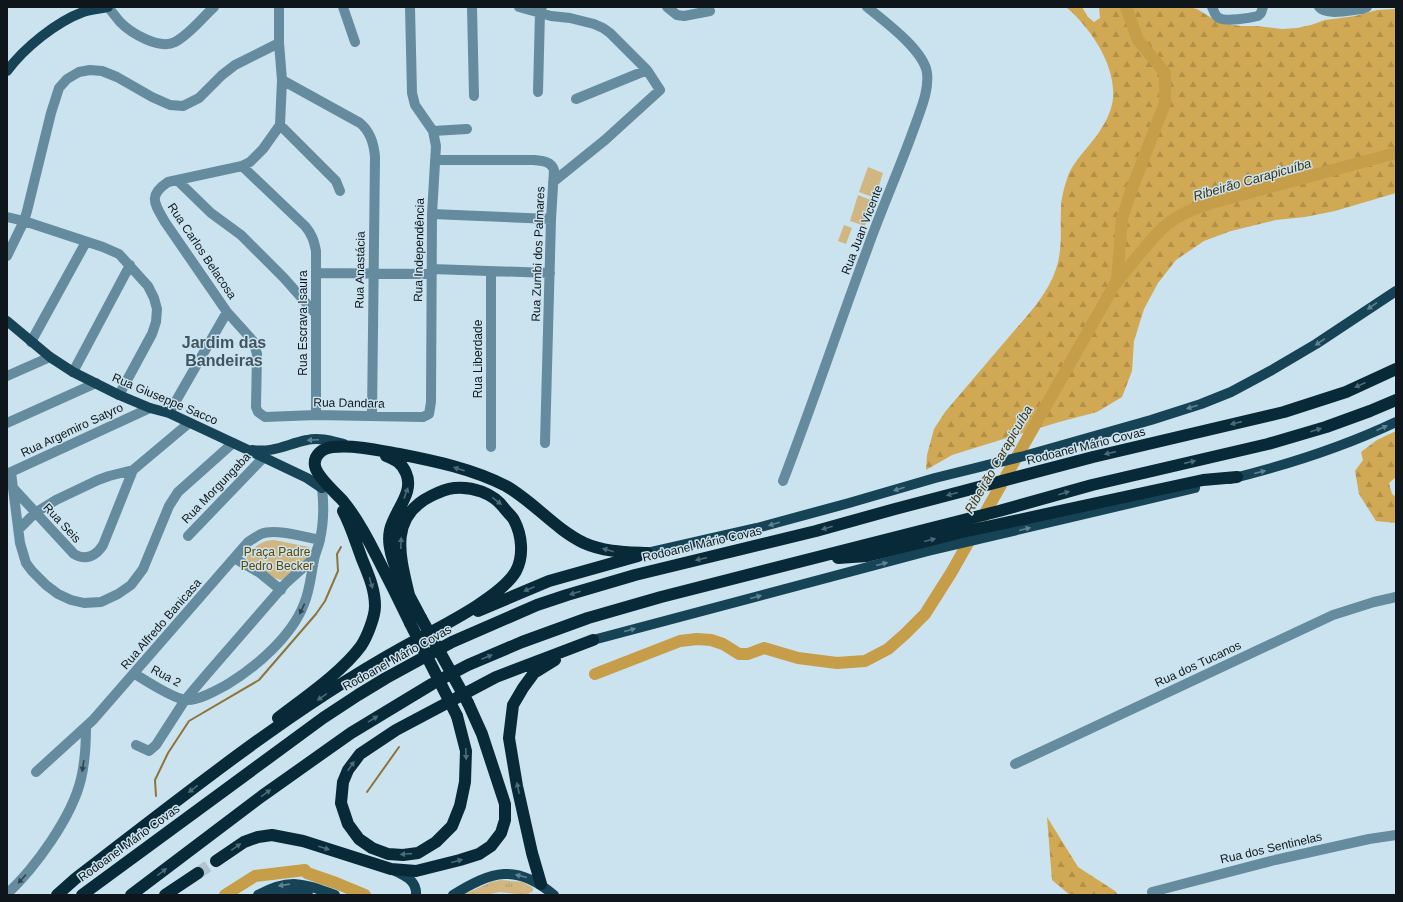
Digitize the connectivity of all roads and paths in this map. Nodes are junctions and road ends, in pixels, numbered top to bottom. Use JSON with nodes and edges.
{"nodes":[{"id":1,"x":108,"y":7,"type":"edge"},
{"id":2,"x":214,"y":7,"type":"edge"},
{"id":3,"x":279,"y":7,"type":"edge"},
{"id":4,"x":343,"y":7,"type":"edge"},
{"id":5,"x":410,"y":7,"type":"edge"},
{"id":6,"x":519,"y":7,"type":"edge"},
{"id":7,"x":667,"y":7,"type":"edge"},
{"id":8,"x":867,"y":7,"type":"edge"},
{"id":9,"x":1212,"y":7,"type":"edge"},
{"id":10,"x":1263,"y":7,"type":"edge"},
{"id":11,"x":1366,"y":7,"type":"edge"},
{"id":12,"x":1320,"y":8,"type":"edge"},
{"id":13,"x":83,"y":9,"type":"edge"},
{"id":14,"x":473,"y":9,"type":"edge"},
{"id":15,"x":541,"y":10,"type":"edge"},
{"id":16,"x":710,"y":11,"type":"dead end"},
{"id":17,"x":355,"y":42,"type":"dead end"},
{"id":18,"x":279,"y":43,"type":"junction"},
{"id":19,"x":7,"y":70,"type":"edge"},
{"id":20,"x":647,"y":70,"type":"junction"},
{"id":21,"x":282,"y":80,"type":"junction"},
{"id":22,"x":538,"y":92,"type":"dead end"},
{"id":23,"x":474,"y":96,"type":"dead end"},
{"id":24,"x":576,"y":99,"type":"dead end"},
{"id":25,"x":280,"y":125,"type":"junction"},
{"id":26,"x":467,"y":129,"type":"dead end"},
{"id":27,"x":433,"y":131,"type":"junction"},
{"id":28,"x":435,"y":160,"type":"junction"},
{"id":29,"x":242,"y":166,"type":"junction"},
{"id":30,"x":177,"y":180,"type":"junction"},
{"id":31,"x":553,"y":182,"type":"junction"},
{"id":32,"x":340,"y":191,"type":"dead end"},
{"id":33,"x":432,"y":214,"type":"junction"},
{"id":34,"x":7,"y":217,"type":"edge"},
{"id":35,"x":551,"y":219,"type":"junction"},
{"id":36,"x":24,"y":221,"type":"junction"},
{"id":37,"x":86,"y":242,"type":"junction"},
{"id":38,"x":7,"y":256,"type":"edge"},
{"id":39,"x":130,"y":265,"type":"junction"},
{"id":40,"x":432,"y":271,"type":"junction"},
{"id":41,"x":491,"y":272,"type":"junction"},
{"id":42,"x":316,"y":273,"type":"junction"},
{"id":43,"x":550,"y":273,"type":"junction"},
{"id":44,"x":373,"y":274,"type":"junction"},
{"id":45,"x":1396,"y":291,"type":"edge"},
{"id":46,"x":228,"y":312,"type":"junction"},
{"id":47,"x":315,"y":313,"type":"junction"},
{"id":48,"x":9,"y":326,"type":"edge"},
{"id":49,"x":31,"y":342,"type":"junction"},
{"id":50,"x":50,"y":357,"type":"junction"},
{"id":51,"x":1396,"y":369,"type":"edge"},
{"id":52,"x":73,"y":372,"type":"junction"},
{"id":53,"x":7,"y":376,"type":"edge"},
{"id":54,"x":96,"y":383,"type":"junction"},
{"id":55,"x":119,"y":395,"type":"junction"},
{"id":56,"x":1396,"y":400,"type":"edge"},
{"id":57,"x":431,"y":402,"type":"joint"},
{"id":58,"x":150,"y":408,"type":"junction"},
{"id":59,"x":258,"y":412,"type":"joint"},
{"id":60,"x":169,"y":413,"type":"junction"},
{"id":61,"x":316,"y":415,"type":"junction"},
{"id":62,"x":372,"y":416,"type":"junction"},
{"id":63,"x":1396,"y":422,"type":"edge"},
{"id":64,"x":7,"y":423,"type":"edge"},
{"id":65,"x":189,"y":423,"type":"junction"},
{"id":66,"x":233,"y":443,"type":"junction"},
{"id":67,"x":545,"y":443,"type":"dead end"},
{"id":68,"x":491,"y":446,"type":"dead end"},
{"id":69,"x":365,"y":448,"type":"junction"},
{"id":70,"x":246,"y":449,"type":"junction"},
{"id":71,"x":263,"y":458,"type":"junction"},
{"id":72,"x":133,"y":470,"type":"junction"},
{"id":73,"x":9,"y":471,"type":"edge"},
{"id":74,"x":1237,"y":477,"type":"junction"},
{"id":75,"x":783,"y":481,"type":"dead end"},
{"id":76,"x":13,"y":488,"type":"junction"},
{"id":77,"x":322,"y":488,"type":"junction"},
{"id":78,"x":340,"y":504,"type":"junction"},
{"id":79,"x":35,"y":513,"type":"junction"},
{"id":80,"x":19,"y":529,"type":"junction"},
{"id":81,"x":188,"y":536,"type":"dead end"},
{"id":82,"x":320,"y":540,"type":"junction"},
{"id":83,"x":647,"y":554,"type":"junction"},
{"id":84,"x":823,"y":557,"type":"junction"},
{"id":85,"x":234,"y":558,"type":"junction"},
{"id":86,"x":314,"y":558,"type":"junction"},
{"id":87,"x":291,"y":579,"type":"junction"},
{"id":88,"x":281,"y":590,"type":"junction"},
{"id":89,"x":308,"y":590,"type":"junction"},
{"id":90,"x":409,"y":595,"type":"junction"},
{"id":91,"x":1396,"y":597,"type":"edge"},
{"id":92,"x":416,"y":620,"type":"junction"},
{"id":93,"x":438,"y":628,"type":"junction"},
{"id":94,"x":593,"y":640,"type":"junction"},
{"id":95,"x":135,"y":674,"type":"junction"},
{"id":96,"x":207,"y":674,"type":"junction"},
{"id":97,"x":220,"y":688,"type":"junction"},
{"id":98,"x":185,"y":700,"type":"junction"},
{"id":99,"x":86,"y":727,"type":"junction"},
{"id":100,"x":482,"y":734,"type":"junction"},
{"id":101,"x":136,"y":745,"type":"dead end"},
{"id":102,"x":1015,"y":764,"type":"dead end"},
{"id":103,"x":36,"y":772,"type":"dead end"},
{"id":104,"x":209,"y":776,"type":"junction"},
{"id":105,"x":1396,"y":835,"type":"edge"},
{"id":106,"x":532,"y":853,"type":"junction"},
{"id":107,"x":216,"y":861,"type":"tunnel mouth"},
{"id":108,"x":392,"y":869,"type":"junction"},
{"id":109,"x":198,"y":873,"type":"tunnel mouth"},
{"id":110,"x":75,"y":879,"type":"junction"},
{"id":111,"x":540,"y":890,"type":"edge"},
{"id":112,"x":1152,"y":892,"type":"dead end"},
{"id":113,"x":7,"y":894,"type":"edge"},
{"id":114,"x":49,"y":895,"type":"edge"},
{"id":115,"x":57,"y":895,"type":"edge"},
{"id":116,"x":82,"y":895,"type":"edge"},
{"id":117,"x":131,"y":895,"type":"edge"},
{"id":118,"x":165,"y":895,"type":"edge"},
{"id":119,"x":258,"y":895,"type":"edge"},
{"id":120,"x":276,"y":895,"type":"edge"},
{"id":121,"x":308,"y":895,"type":"edge"},
{"id":122,"x":335,"y":895,"type":"edge"},
{"id":123,"x":416,"y":895,"type":"edge"},
{"id":124,"x":453,"y":895,"type":"edge"},
{"id":125,"x":554,"y":895,"type":"edge"}],
"edges":[{"from":1,"to":2,"type":"street"},
{"from":1,"to":13,"type":"main road"},
{"from":3,"to":18,"type":"street"},
{"from":4,"to":17,"type":"street"},
{"from":5,"to":27,"type":"street","name":"Rua Independência"},
{"from":6,"to":15,"type":"street"},
{"from":7,"to":16,"type":"street"},
{"from":8,"to":75,"type":"street","name":"Rua Juan Vicente"},
{"from":9,"to":10,"type":"street"},
{"from":11,"to":12,"type":"street"},
{"from":13,"to":19,"type":"main road"},
{"from":14,"to":23,"type":"street"},
{"from":15,"to":20,"type":"street"},
{"from":15,"to":22,"type":"street"},
{"from":18,"to":21,"type":"street"},
{"from":18,"to":36,"type":"street"},
{"from":20,"to":24,"type":"street"},
{"from":20,"to":31,"type":"street","name":"Rua Zumbi dos Palmares"},
{"from":21,"to":25,"type":"street"},
{"from":21,"to":44,"type":"street","name":"Rua Anastácia"},
{"from":25,"to":29,"type":"street","name":"Rua Carlos Belacosa"},
{"from":25,"to":32,"type":"street"},
{"from":26,"to":27,"type":"street"},
{"from":27,"to":28,"type":"street","name":"Rua Independência"},
{"from":28,"to":31,"type":"street"},
{"from":28,"to":33,"type":"street","name":"Rua Independência"},
{"from":29,"to":30,"type":"street","name":"Rua Carlos Belacosa"},
{"from":29,"to":42,"type":"street","name":"Rua Escrava Isaura"},
{"from":30,"to":46,"type":"street","name":"Rua Carlos Belacosa"},
{"from":30,"to":47,"type":"street"},
{"from":31,"to":35,"type":"street","name":"Rua Zumbi dos Palmares"},
{"from":33,"to":35,"type":"street"},
{"from":33,"to":40,"type":"street","name":"Rua Independência"},
{"from":34,"to":36,"type":"street"},
{"from":35,"to":43,"type":"street","name":"Rua Zumbi dos Palmares"},
{"from":36,"to":37,"type":"street"},
{"from":36,"to":38,"type":"street"},
{"from":37,"to":39,"type":"street"},
{"from":37,"to":49,"type":"street"},
{"from":39,"to":52,"type":"street"},
{"from":39,"to":55,"type":"street"},
{"from":40,"to":41,"type":"street"},
{"from":40,"to":44,"type":"street"},
{"from":40,"to":57,"type":"street","name":"Rua Independência"},
{"from":41,"to":43,"type":"street"},
{"from":41,"to":68,"type":"street","name":"Rua Liberdade"},
{"from":42,"to":44,"type":"street"},
{"from":42,"to":47,"type":"street","name":"Rua Escrava Isaura"},
{"from":43,"to":67,"type":"street","name":"Rua Zumbi dos Palmares"},
{"from":44,"to":62,"type":"street","name":"Rua Anastácia"},
{"from":45,"to":83,"type":"main road","one_way":true},
{"from":46,"to":59,"type":"street","name":"Rua Carlos Belacosa"},
{"from":46,"to":60,"type":"street"},
{"from":47,"to":61,"type":"street","name":"Rua Escrava Isaura"},
{"from":48,"to":49,"type":"main road","name":"Rua Giuseppe Sacco"},
{"from":49,"to":50,"type":"main road","name":"Rua Giuseppe Sacco"},
{"from":50,"to":52,"type":"main road","name":"Rua Giuseppe Sacco"},
{"from":50,"to":53,"type":"street"},
{"from":51,"to":116,"type":"highway","name":"Rodoanel Mário Covas","one_way":true},
{"from":52,"to":54,"type":"main road","name":"Rua Giuseppe Sacco"},
{"from":54,"to":55,"type":"main road","name":"Rua Giuseppe Sacco"},
{"from":54,"to":64,"type":"street"},
{"from":55,"to":58,"type":"main road","name":"Rua Giuseppe Sacco"},
{"from":84,"to":56,"type":"highway","one_way":true},
{"from":57,"to":62,"type":"street","name":"Rua Dandara"},
{"from":58,"to":60,"type":"main road","name":"Rua Giuseppe Sacco"},
{"from":58,"to":73,"type":"street","name":"Rua Argemiro Satyro"},
{"from":59,"to":61,"type":"street","name":"Rua Dandara"},
{"from":60,"to":65,"type":"main road","name":"Rua Giuseppe Sacco"},
{"from":61,"to":62,"type":"street","name":"Rua Dandara"},
{"from":74,"to":63,"type":"main road","one_way":true},
{"from":65,"to":66,"type":"main road","name":"Rua Giuseppe Sacco"},
{"from":65,"to":72,"type":"street"},
{"from":66,"to":70,"type":"main road","name":"Rua Giuseppe Sacco"},
{"from":66,"to":80,"type":"street"},
{"from":69,"to":70,"type":"main road","one_way":true},
{"from":69,"to":78,"type":"highway"},
{"from":83,"to":69,"type":"highway","one_way":true},
{"from":90,"to":69,"type":"highway","one_way":true},
{"from":70,"to":71,"type":"main road","name":"Rua Giuseppe Sacco"},
{"from":71,"to":77,"type":"main road","name":"Rua Giuseppe Sacco"},
{"from":71,"to":81,"type":"street","name":"Rua Morgungaba"},
{"from":72,"to":79,"type":"street"},
{"from":72,"to":79,"type":"street","name":"Rua Seis"},
{"from":73,"to":76,"type":"street"},
{"from":84,"to":74,"type":"highway","one_way":true},
{"from":94,"to":74,"type":"main road","one_way":true},
{"from":76,"to":79,"type":"street","name":"Rua Seis"},
{"from":76,"to":80,"type":"street"},
{"from":77,"to":78,"type":"highway"},
{"from":77,"to":82,"type":"street"},
{"from":78,"to":92,"type":"highway"},
{"from":78,"to":104,"type":"highway","one_way":true},
{"from":79,"to":80,"type":"street"},
{"from":82,"to":85,"type":"street","name":"Rua Alfredo Banicasa"},
{"from":82,"to":86,"type":"street"},
{"from":83,"to":93,"type":"highway","one_way":true},
{"from":117,"to":84,"type":"highway","one_way":true},
{"from":85,"to":88,"type":"street"},
{"from":85,"to":95,"type":"street","name":"Rua Alfredo Banicasa"},
{"from":86,"to":87,"type":"street"},
{"from":86,"to":89,"type":"street"},
{"from":87,"to":88,"type":"street"},
{"from":87,"to":89,"type":"street"},
{"from":88,"to":96,"type":"street"},
{"from":89,"to":97,"type":"street","one_way":true},
{"from":90,"to":92,"type":"highway"},
{"from":90,"to":93,"type":"highway","one_way":true},
{"from":91,"to":102,"type":"street","name":"Rua dos Tucanos"},
{"from":92,"to":94,"type":"highway","one_way":true,"bridge":true},
{"from":92,"to":100,"type":"highway","bridge":true},
{"from":93,"to":104,"type":"highway","one_way":true},
{"from":106,"to":94,"type":"highway","one_way":true},
{"from":95,"to":98,"type":"street","name":"Rua 2"},
{"from":95,"to":99,"type":"street","name":"Rua Alfredo Banicasa"},
{"from":96,"to":97,"type":"street"},
{"from":96,"to":98,"type":"street"},
{"from":97,"to":98,"type":"street"},
{"from":98,"to":101,"type":"street"},
{"from":99,"to":103,"type":"street","name":"Rua Alfredo Banicasa"},
{"from":99,"to":113,"type":"street","one_way":true},
{"from":100,"to":106,"type":"highway"},
{"from":108,"to":100,"type":"highway","one_way":true},
{"from":104,"to":110,"type":"highway","one_way":true},
{"from":105,"to":112,"type":"street","name":"Rua dos Sentinelas"},
{"from":106,"to":111,"type":"highway"},
{"from":107,"to":108,"type":"highway","one_way":true},
{"from":108,"to":123,"type":"main road"},
{"from":109,"to":118,"type":"highway"},
{"from":110,"to":114,"type":"main road"},
{"from":110,"to":115,"type":"highway"},
{"from":111,"to":124,"type":"main road","one_way":true},
{"from":111,"to":125,"type":"main road"},
{"from":122,"to":119,"type":"main road","one_way":true},
{"from":120,"to":121,"type":"main road"}]}
